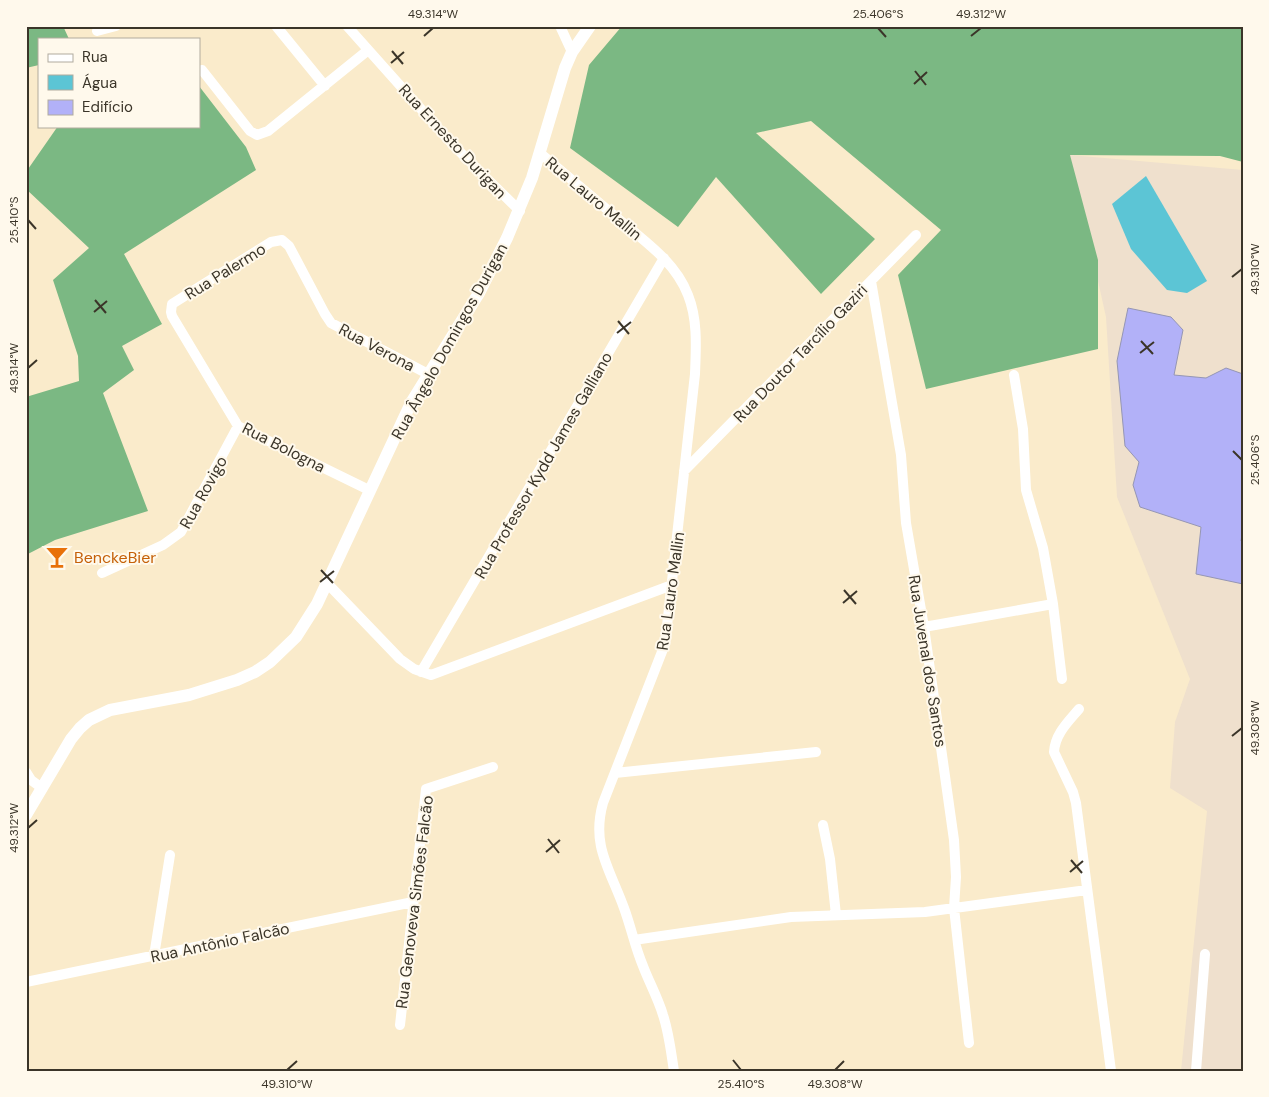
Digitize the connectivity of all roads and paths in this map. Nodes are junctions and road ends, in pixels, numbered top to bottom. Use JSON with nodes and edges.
{"nodes":[{"id":1,"x":116,"y":26,"type":"edge"},
{"id":2,"x":276,"y":26,"type":"edge"},
{"id":3,"x":347,"y":26,"type":"edge"},
{"id":4,"x":560,"y":26,"type":"edge"},
{"id":5,"x":590,"y":26,"type":"edge"},
{"id":6,"x":97,"y":30,"type":"dead end"},
{"id":7,"x":365,"y":49,"type":"junction"},
{"id":8,"x":572,"y":52,"type":"junction"},
{"id":9,"x":202,"y":70,"type":"dead end"},
{"id":10,"x":323,"y":84,"type":"junction"},
{"id":11,"x":540,"y":153,"type":"junction"},
{"id":12,"x":520,"y":210,"type":"junction"},
{"id":13,"x":916,"y":235,"type":"dead end"},
{"id":14,"x":282,"y":240,"type":"joint"},
{"id":15,"x":664,"y":258,"type":"junction"},
{"id":16,"x":871,"y":281,"type":"junction"},
{"id":17,"x":171,"y":308,"type":"joint"},
{"id":18,"x":428,"y":374,"type":"junction"},
{"id":19,"x":1014,"y":374,"type":"dead end"},
{"id":20,"x":238,"y":426,"type":"junction"},
{"id":21,"x":684,"y":471,"type":"junction"},
{"id":22,"x":369,"y":490,"type":"junction"},
{"id":23,"x":102,"y":573,"type":"dead end"},
{"id":24,"x":327,"y":583,"type":"junction"},
{"id":25,"x":672,"y":585,"type":"junction"},
{"id":26,"x":1053,"y":604,"type":"junction"},
{"id":27,"x":924,"y":627,"type":"junction"},
{"id":28,"x":421,"y":672,"type":"junction"},
{"id":29,"x":1062,"y":678,"type":"dead end"},
{"id":30,"x":1079,"y":708,"type":"dead end"},
{"id":31,"x":816,"y":752,"type":"dead end"},
{"id":32,"x":493,"y":767,"type":"dead end"},
{"id":33,"x":26,"y":772,"type":"edge"},
{"id":34,"x":615,"y":773,"type":"junction"},
{"id":35,"x":42,"y":788,"type":"junction"},
{"id":36,"x":26,"y":815,"type":"edge"},
{"id":37,"x":823,"y":825,"type":"dead end"},
{"id":38,"x":170,"y":855,"type":"dead end"},
{"id":39,"x":1087,"y":890,"type":"junction"},
{"id":40,"x":413,"y":902,"type":"junction"},
{"id":41,"x":954,"y":908,"type":"junction"},
{"id":42,"x":836,"y":915,"type":"junction"},
{"id":43,"x":634,"y":940,"type":"junction"},
{"id":44,"x":1205,"y":954,"type":"dead end"},
{"id":45,"x":154,"y":956,"type":"junction"},
{"id":46,"x":26,"y":982,"type":"edge"},
{"id":47,"x":400,"y":1025,"type":"dead end"},
{"id":48,"x":969,"y":1043,"type":"dead end"},
{"id":49,"x":674,"y":1071,"type":"edge"},
{"id":50,"x":1110,"y":1071,"type":"edge"},
{"id":51,"x":1196,"y":1071,"type":"edge"}],
"edges":[{"from":1,"to":6,"type":"street"},
{"from":2,"to":10,"type":"street"},
{"from":3,"to":7,"type":"street","name":"Rua Ernesto Durigan"},
{"from":4,"to":8,"type":"street"},
{"from":5,"to":8,"type":"street","name":"Rua Ângelo Domingos Durigan"},
{"from":7,"to":10,"type":"street"},
{"from":7,"to":12,"type":"street","name":"Rua Ernesto Durigan"},
{"from":8,"to":11,"type":"street","name":"Rua Ângelo Domingos Durigan"},
{"from":9,"to":10,"type":"street"},
{"from":11,"to":12,"type":"street","name":"Rua Ângelo Domingos Durigan"},
{"from":11,"to":15,"type":"street","name":"Rua Lauro Mallin"},
{"from":12,"to":18,"type":"street","name":"Rua Ângelo Domingos Durigan"},
{"from":13,"to":16,"type":"street","name":"Rua Doutor Tarcílio Gaziri"},
{"from":14,"to":17,"type":"street","name":"Rua Palermo"},
{"from":14,"to":18,"type":"street","name":"Rua Verona"},
{"from":15,"to":21,"type":"street","name":"Rua Lauro Mallin"},
{"from":15,"to":28,"type":"street","name":"Rua Professor Kydd James Galliano"},
{"from":16,"to":21,"type":"street","name":"Rua Doutor Tarcílio Gaziri"},
{"from":16,"to":27,"type":"street","name":"Rua Juvenal dos Santos"},
{"from":17,"to":20,"type":"street","name":"Rua Bologna"},
{"from":18,"to":22,"type":"street","name":"Rua Ângelo Domingos Durigan"},
{"from":19,"to":26,"type":"street"},
{"from":20,"to":22,"type":"street","name":"Rua Bologna"},
{"from":20,"to":23,"type":"street","name":"Rua Rovigo"},
{"from":21,"to":25,"type":"street","name":"Rua Lauro Mallin"},
{"from":22,"to":24,"type":"street","name":"Rua Ângelo Domingos Durigan"},
{"from":24,"to":28,"type":"street"},
{"from":24,"to":35,"type":"street","name":"Rua Ângelo Domingos Durigan"},
{"from":25,"to":28,"type":"street"},
{"from":25,"to":34,"type":"street","name":"Rua Lauro Mallin"},
{"from":26,"to":27,"type":"street"},
{"from":26,"to":29,"type":"street"},
{"from":27,"to":41,"type":"street","name":"Rua Juvenal dos Santos"},
{"from":30,"to":39,"type":"street"},
{"from":31,"to":34,"type":"street"},
{"from":32,"to":40,"type":"street","name":"Rua Genoveva Simões Falcão"},
{"from":33,"to":35,"type":"street"},
{"from":34,"to":43,"type":"street","name":"Rua Lauro Mallin"},
{"from":35,"to":36,"type":"street","name":"Rua Ângelo Domingos Durigan"},
{"from":37,"to":42,"type":"street"},
{"from":38,"to":45,"type":"street"},
{"from":39,"to":41,"type":"street"},
{"from":39,"to":50,"type":"street"},
{"from":40,"to":45,"type":"street","name":"Rua Antônio Falcão"},
{"from":40,"to":47,"type":"street","name":"Rua Genoveva Simões Falcão"},
{"from":41,"to":42,"type":"street"},
{"from":41,"to":48,"type":"street","name":"Rua Juvenal dos Santos"},
{"from":42,"to":43,"type":"street"},
{"from":43,"to":49,"type":"street","name":"Rua Lauro Mallin"},
{"from":44,"to":51,"type":"street"},
{"from":45,"to":46,"type":"street","name":"Rua Antônio Falcão"}]}
